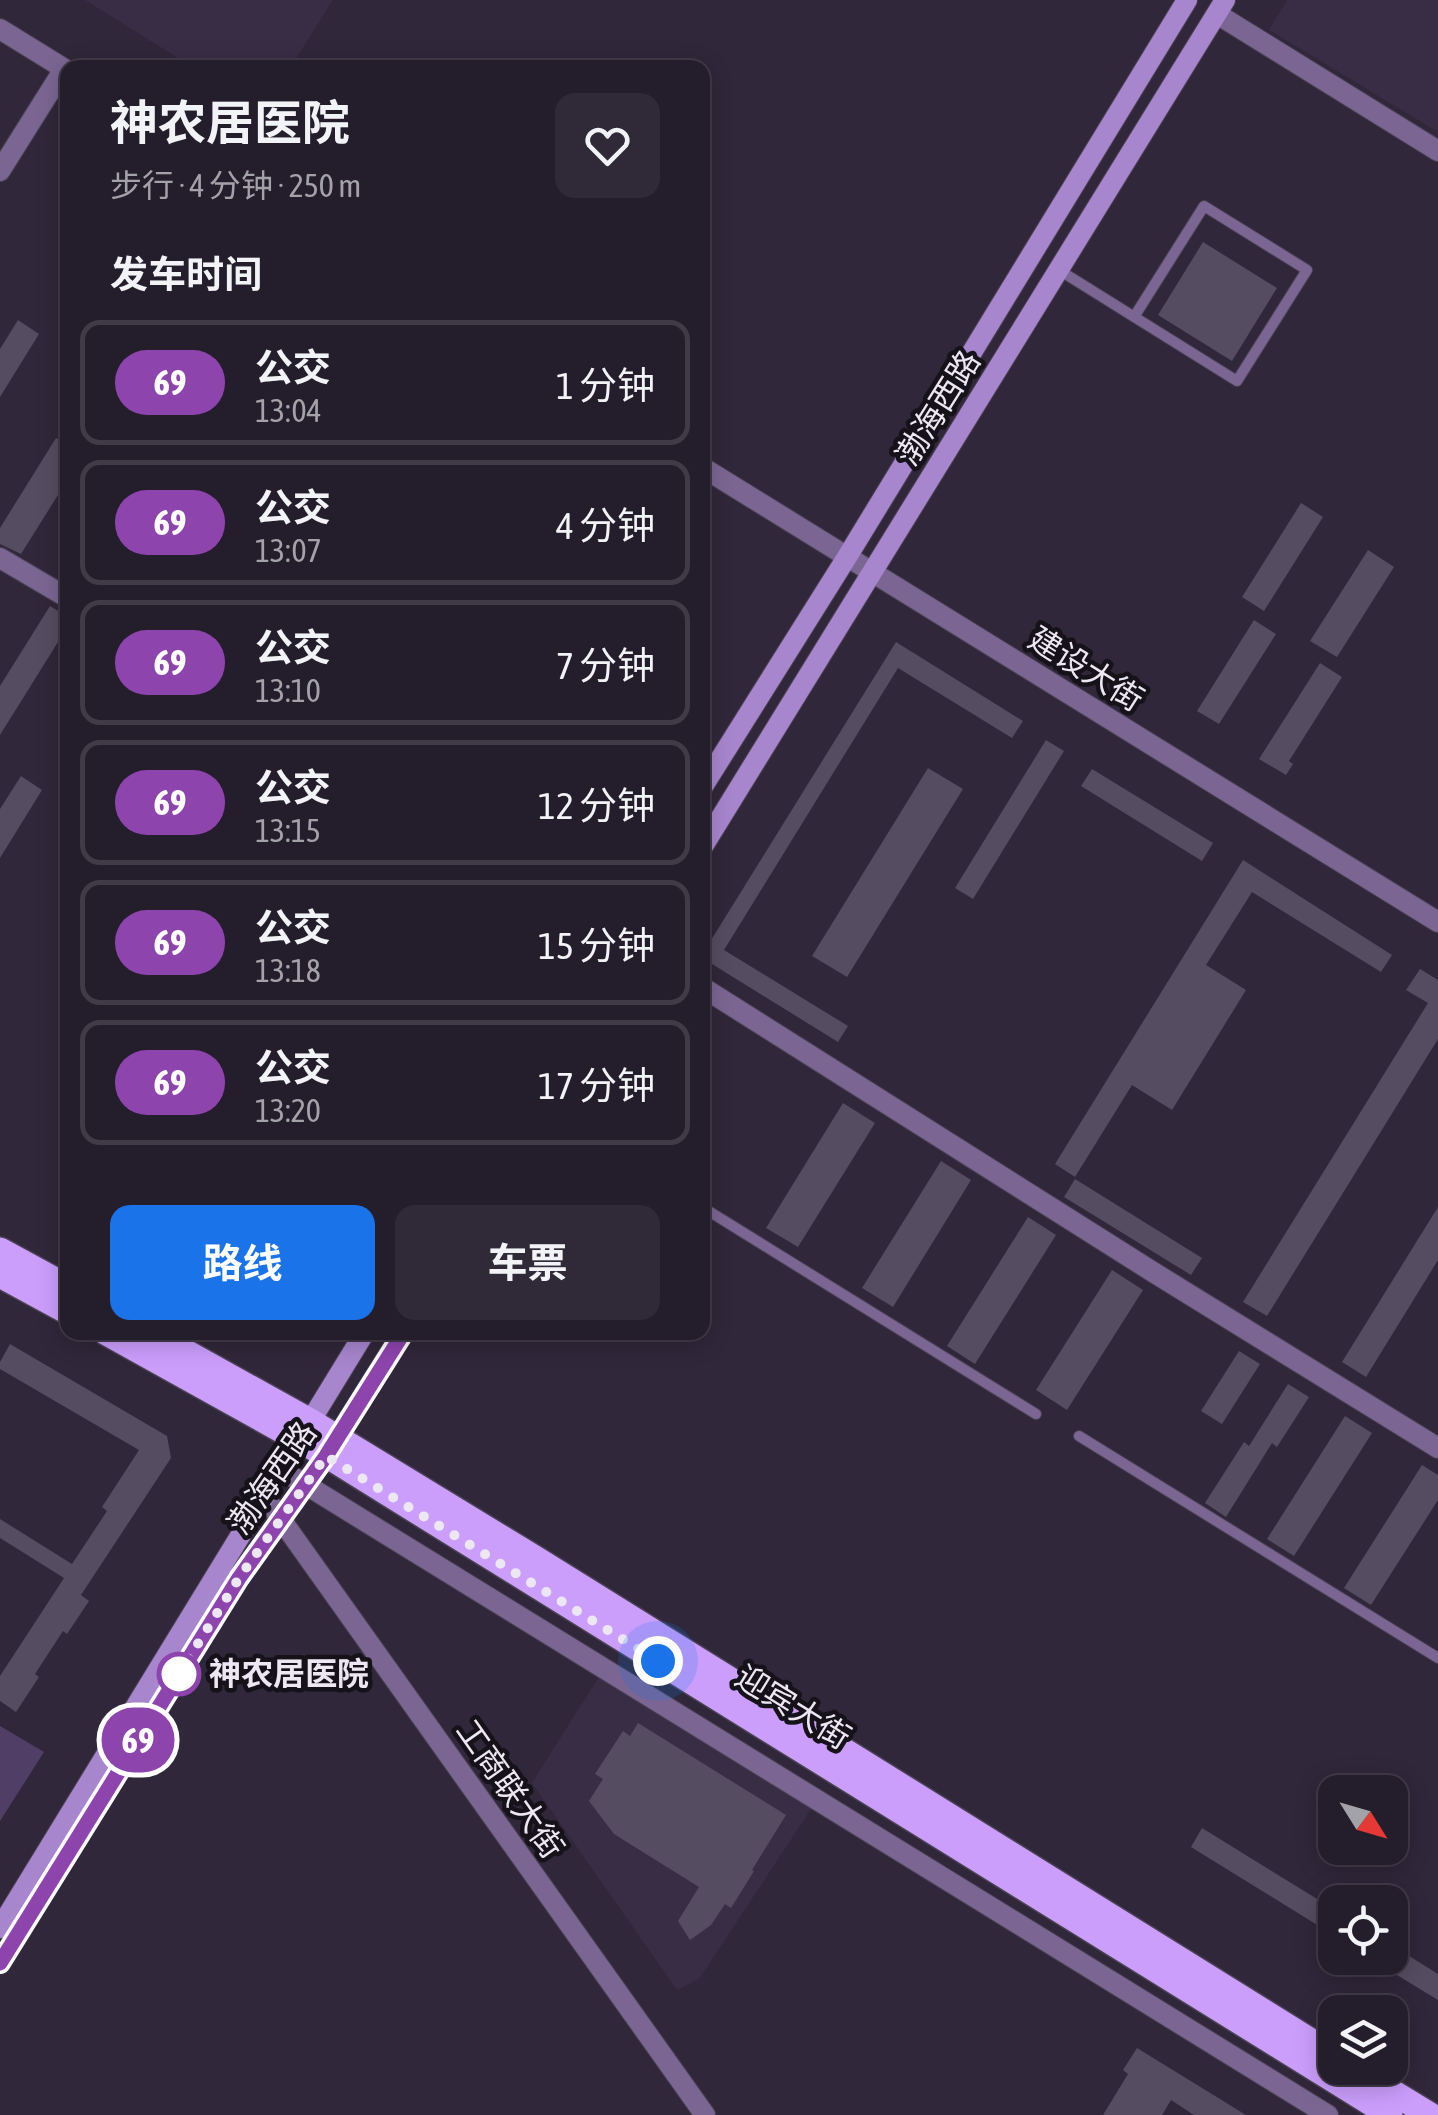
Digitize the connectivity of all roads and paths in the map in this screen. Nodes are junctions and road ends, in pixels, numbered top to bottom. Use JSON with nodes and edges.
{"nodes":[{"id":1,"x":1187,"y":0,"type":"edge"},
{"id":2,"x":1221,"y":7,"type":"edge"},
{"id":3,"x":0,"y":29,"type":"edge"},
{"id":4,"x":60,"y":66,"type":"edge"},
{"id":5,"x":60,"y":79,"type":"edge"},
{"id":6,"x":1438,"y":151,"type":"edge"},
{"id":7,"x":0,"y":171,"type":"edge"},
{"id":8,"x":1059,"y":270,"type":"junction"},
{"id":9,"x":1134,"y":317,"type":"junction"},
{"id":10,"x":710,"y":472,"type":"edge"},
{"id":11,"x":847,"y":557,"type":"junction"},
{"id":12,"x":0,"y":558,"type":"edge"},
{"id":13,"x":873,"y":572,"type":"junction"},
{"id":14,"x":60,"y":593,"type":"edge"},
{"id":15,"x":710,"y":775,"type":"edge"},
{"id":16,"x":710,"y":835,"type":"edge"},
{"id":17,"x":1438,"y":922,"type":"edge"},
{"id":18,"x":710,"y":992,"type":"edge"},
{"id":19,"x":710,"y":1211,"type":"edge"},
{"id":20,"x":0,"y":1250,"type":"edge"},
{"id":21,"x":0,"y":1275,"type":"edge"},
{"id":22,"x":60,"y":1283,"type":"edge"},
{"id":23,"x":60,"y":1308,"type":"edge"},
{"id":24,"x":120,"y":1340,"type":"edge"},
{"id":25,"x":162,"y":1340,"type":"edge"},
{"id":26,"x":360,"y":1340,"type":"edge"},
{"id":27,"x":399,"y":1340,"type":"edge"},
{"id":28,"x":1036,"y":1414,"type":"dead end"},
{"id":29,"x":304,"y":1431,"type":"junction"},
{"id":30,"x":1079,"y":1436,"type":"dead end"},
{"id":31,"x":332,"y":1447,"type":"junction"},
{"id":32,"x":1438,"y":1448,"type":"edge"},
{"id":33,"x":282,"y":1470,"type":"junction"},
{"id":34,"x":305,"y":1484,"type":"junction"},
{"id":35,"x":266,"y":1498,"type":"junction"},
{"id":36,"x":281,"y":1519,"type":"junction"},
{"id":37,"x":1438,"y":1658,"type":"edge"},
{"id":38,"x":0,"y":1928,"type":"edge"},
{"id":39,"x":0,"y":1963,"type":"edge"},
{"id":40,"x":1318,"y":2045,"type":"edge"},
{"id":41,"x":1381,"y":2085,"type":"edge"},
{"id":42,"x":705,"y":2115,"type":"edge"},
{"id":43,"x":1328,"y":2115,"type":"edge"},
{"id":44,"x":1390,"y":2115,"type":"edge"},
{"id":45,"x":1430,"y":2115,"type":"edge"}],
"edges":[{"from":1,"to":11,"type":"main road","name":"渤海西路"},
{"from":2,"to":6,"type":"street"},
{"from":2,"to":8,"type":"main road","name":"渤海西路"},
{"from":3,"to":4,"type":"street"},
{"from":5,"to":7,"type":"street"},
{"from":8,"to":9,"type":"lane"},
{"from":8,"to":13,"type":"main road","name":"渤海西路"},
{"from":9,"to":9,"type":"lane"},
{"from":10,"to":11,"type":"street","name":"建设大街"},
{"from":11,"to":13,"type":"street","name":"建设大街"},
{"from":11,"to":15,"type":"main road","name":"渤海西路"},
{"from":12,"to":14,"type":"street"},
{"from":13,"to":16,"type":"main road","name":"渤海西路"},
{"from":13,"to":17,"type":"street","name":"建设大街"},
{"from":18,"to":32,"type":"street"},
{"from":19,"to":28,"type":"lane"},
{"from":20,"to":22,"type":"main road"},
{"from":21,"to":23,"type":"main road"},
{"from":24,"to":29,"type":"main road","name":"迎宾大街"},
{"from":25,"to":29,"type":"main road","name":"迎宾大街"},
{"from":26,"to":29,"type":"main road","name":"渤海西路"},
{"from":27,"to":31,"type":"main road","name":"渤海西路"},
{"from":29,"to":31,"type":"main road","name":"迎宾大街"},
{"from":29,"to":33,"type":"main road","name":"渤海西路"},
{"from":30,"to":37,"type":"lane"},
{"from":31,"to":34,"type":"main road","name":"渤海西路"},
{"from":31,"to":40,"type":"main road","name":"迎宾大街"},
{"from":31,"to":44,"type":"main road","name":"迎宾大街"},
{"from":33,"to":34,"type":"street"},
{"from":33,"to":35,"type":"main road","name":"渤海西路"},
{"from":34,"to":36,"type":"main road","name":"渤海西路"},
{"from":34,"to":43,"type":"street"},
{"from":35,"to":36,"type":"street","name":"工商联大街"},
{"from":35,"to":38,"type":"main road","name":"渤海西路"},
{"from":36,"to":39,"type":"main road","name":"渤海西路"},
{"from":36,"to":42,"type":"street","name":"工商联大街"},
{"from":41,"to":45,"type":"main road"}]}
